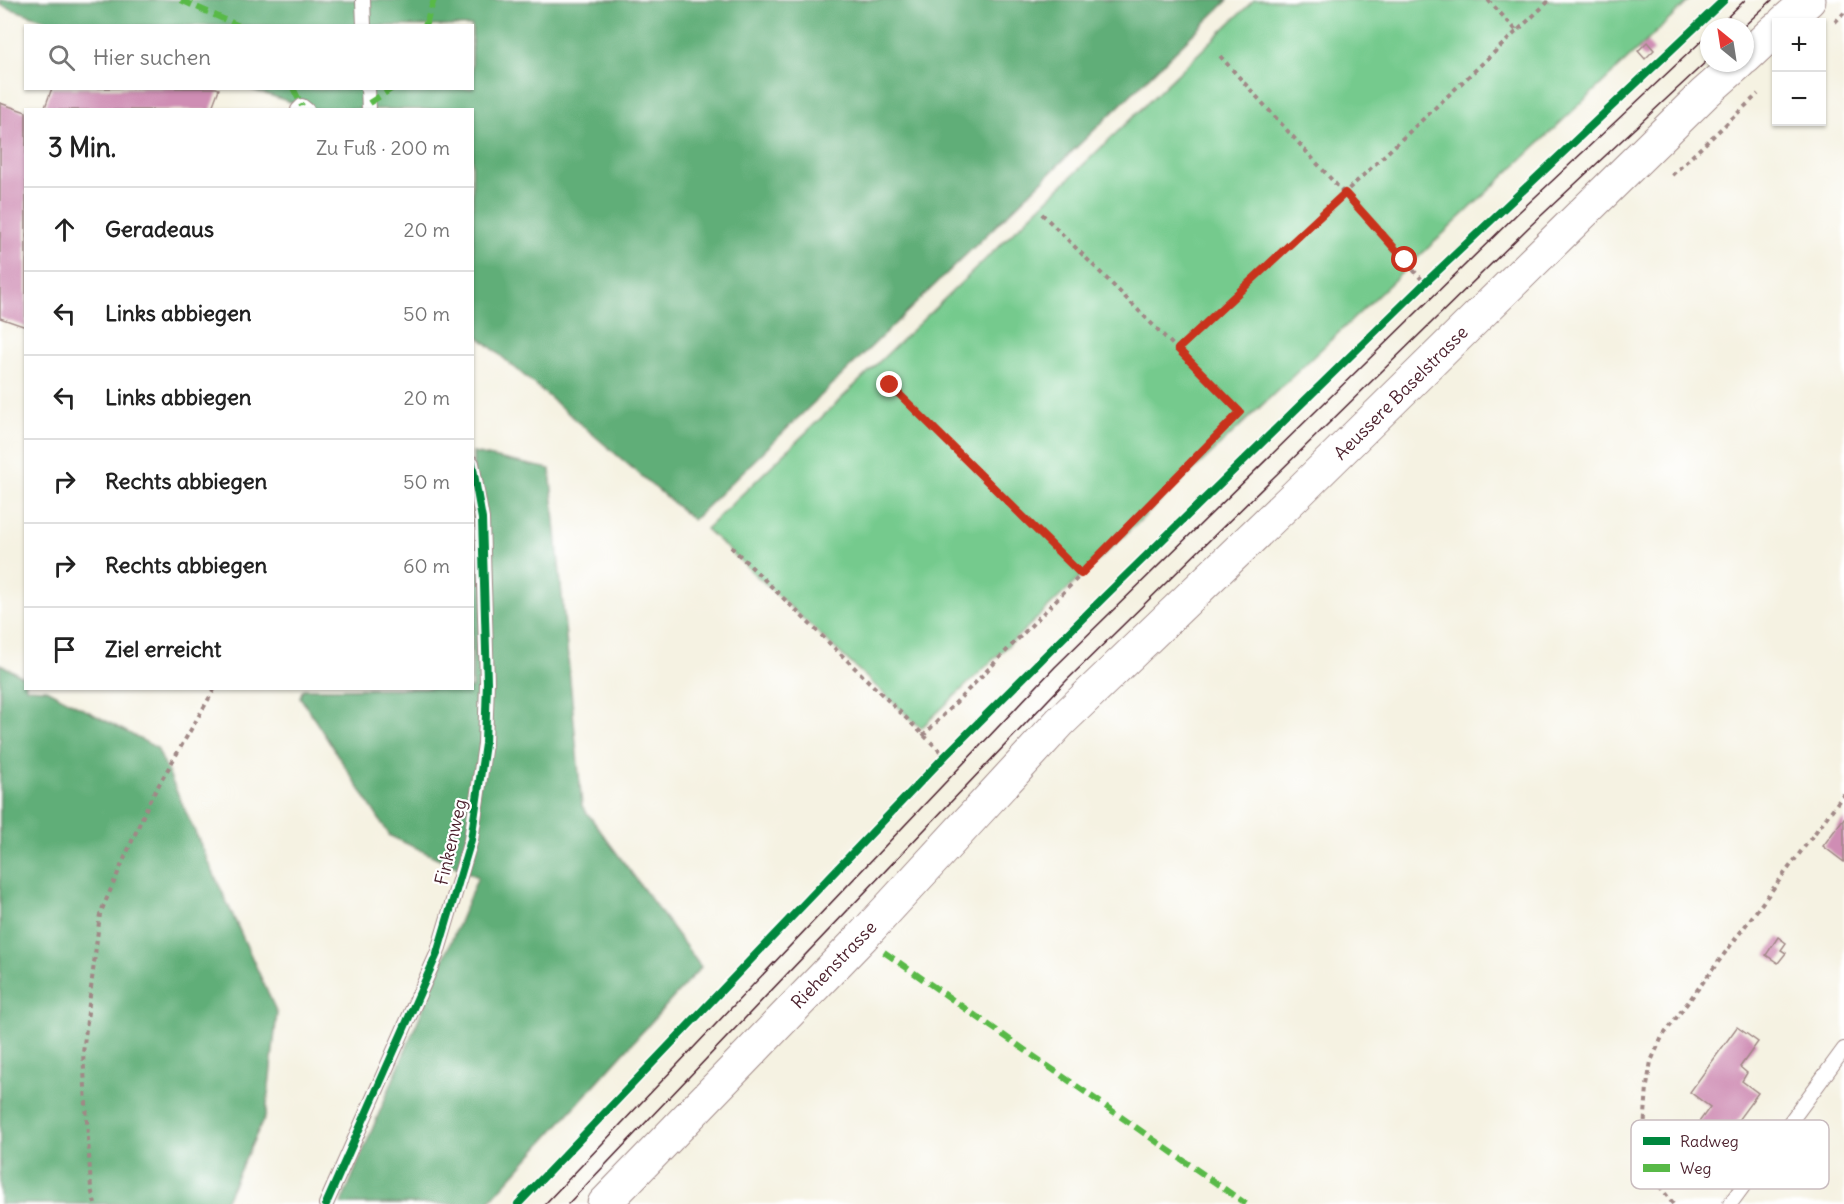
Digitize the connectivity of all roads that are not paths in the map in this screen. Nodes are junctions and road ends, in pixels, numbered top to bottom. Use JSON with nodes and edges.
{"nodes":[{"id":1,"x":363,"y":0,"type":"edge"},
{"id":2,"x":1809,"y":0,"type":"edge"},
{"id":3,"x":1789,"y":18,"type":"edge"},
{"id":4,"x":364,"y":24,"type":"edge"},
{"id":5,"x":1772,"y":33,"type":"edge"},
{"id":6,"x":1754,"y":50,"type":"edge"},
{"id":7,"x":1729,"y":72,"type":"edge"},
{"id":8,"x":368,"y":90,"type":"edge"},
{"id":9,"x":369,"y":108,"type":"edge"},
{"id":10,"x":474,"y":473,"type":"edge"},
{"id":11,"x":1060,"y":722,"type":"joint"},
{"id":12,"x":1844,"y":1049,"type":"edge"},
{"id":13,"x":1792,"y":1120,"type":"edge"},
{"id":14,"x":1741,"y":1189,"type":"edge"},
{"id":15,"x":326,"y":1204,"type":"edge"},
{"id":16,"x":604,"y":1204,"type":"edge"},
{"id":17,"x":1730,"y":1204,"type":"edge"}],
"edges":[{"from":1,"to":4,"type":"lane"},
{"from":2,"to":3,"type":"main road"},
{"from":5,"to":6,"type":"main road"},
{"from":7,"to":11,"type":"main road","name":"Aeussere Baselstrasse"},
{"from":8,"to":9,"type":"lane"},
{"from":10,"to":15,"type":"lane","name":"Finkenweg"},
{"from":11,"to":16,"type":"main road","name":"Riehenstrasse"},
{"from":12,"to":13,"type":"lane"},
{"from":14,"to":17,"type":"lane"}]}
